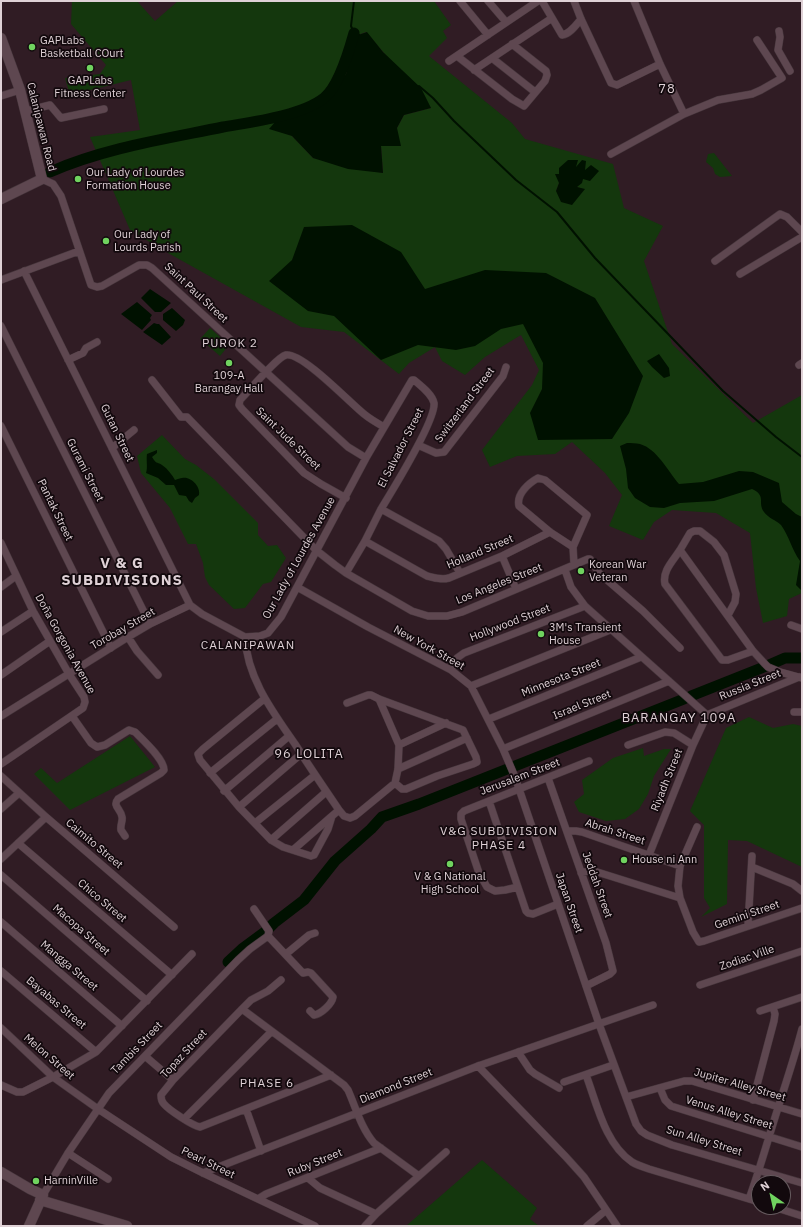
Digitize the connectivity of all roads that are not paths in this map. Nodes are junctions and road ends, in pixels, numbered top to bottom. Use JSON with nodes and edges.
{"nodes":[{"id":1,"x":460,"y":1,"type":"edge"},
{"id":2,"x":488,"y":1,"type":"edge"},
{"id":3,"x":538,"y":1,"type":"edge"},
{"id":4,"x":542,"y":1,"type":"edge"},
{"id":5,"x":574,"y":1,"type":"edge"},
{"id":6,"x":634,"y":1,"type":"edge"},
{"id":7,"x":552,"y":18,"type":"junction"},
{"id":8,"x":581,"y":20,"type":"junction"},
{"id":9,"x":506,"y":22,"type":"junction"},
{"id":10,"x":779,"y":31,"type":"dead end"},
{"id":11,"x":488,"y":35,"type":"junction"},
{"id":12,"x":1,"y":38,"type":"edge"},
{"id":13,"x":757,"y":40,"type":"dead end"},
{"id":14,"x":512,"y":44,"type":"junction"},
{"id":15,"x":457,"y":56,"type":"junction"},
{"id":16,"x":492,"y":58,"type":"junction"},
{"id":17,"x":449,"y":61,"type":"dead end"},
{"id":18,"x":660,"y":64,"type":"junction"},
{"id":19,"x":474,"y":70,"type":"junction"},
{"id":20,"x":790,"y":71,"type":"dead end"},
{"id":21,"x":20,"y":90,"type":"junction"},
{"id":22,"x":535,"y":92,"type":"junction"},
{"id":23,"x":1,"y":96,"type":"edge"},
{"id":24,"x":104,"y":109,"type":"dead end"},
{"id":25,"x":26,"y":112,"type":"junction"},
{"id":26,"x":684,"y":114,"type":"junction"},
{"id":27,"x":611,"y":154,"type":"dead end"},
{"id":28,"x":42,"y":179,"type":"junction"},
{"id":29,"x":1,"y":199,"type":"edge"},
{"id":30,"x":802,"y":232,"type":"edge"},
{"id":31,"x":802,"y":237,"type":"edge"},
{"id":32,"x":79,"y":251,"type":"junction"},
{"id":33,"x":715,"y":261,"type":"dead end"},
{"id":34,"x":24,"y":271,"type":"junction"},
{"id":35,"x":740,"y":274,"type":"dead end"},
{"id":36,"x":1,"y":280,"type":"edge"},
{"id":37,"x":1,"y":326,"type":"edge"},
{"id":38,"x":97,"y":342,"type":"dead end"},
{"id":39,"x":68,"y":360,"type":"junction"},
{"id":40,"x":506,"y":368,"type":"dead end"},
{"id":41,"x":265,"y":372,"type":"junction"},
{"id":42,"x":152,"y":380,"type":"dead end"},
{"id":43,"x":414,"y":380,"type":"joint"},
{"id":44,"x":1,"y":426,"type":"edge"},
{"id":45,"x":384,"y":427,"type":"junction"},
{"id":46,"x":134,"y":430,"type":"dead end"},
{"id":47,"x":418,"y":445,"type":"junction"},
{"id":48,"x":112,"y":448,"type":"junction"},
{"id":49,"x":366,"y":458,"type":"junction"},
{"id":50,"x":346,"y":498,"type":"junction"},
{"id":51,"x":382,"y":509,"type":"junction"},
{"id":52,"x":550,"y":532,"type":"junction"},
{"id":53,"x":365,"y":541,"type":"junction"},
{"id":54,"x":1,"y":544,"type":"edge"},
{"id":55,"x":573,"y":547,"type":"junction"},
{"id":56,"x":316,"y":550,"type":"junction"},
{"id":57,"x":680,"y":550,"type":"junction"},
{"id":58,"x":502,"y":556,"type":"junction"},
{"id":59,"x":574,"y":564,"type":"junction"},
{"id":60,"x":565,"y":570,"type":"junction"},
{"id":61,"x":346,"y":573,"type":"junction"},
{"id":62,"x":460,"y":573,"type":"junction"},
{"id":63,"x":16,"y":576,"type":"junction"},
{"id":64,"x":1,"y":587,"type":"edge"},
{"id":65,"x":297,"y":587,"type":"junction"},
{"id":66,"x":516,"y":589,"type":"junction"},
{"id":67,"x":190,"y":605,"type":"junction"},
{"id":68,"x":584,"y":606,"type":"junction"},
{"id":69,"x":33,"y":610,"type":"junction"},
{"id":70,"x":728,"y":615,"type":"junction"},
{"id":71,"x":150,"y":624,"type":"junction"},
{"id":72,"x":791,"y":625,"type":"dead end"},
{"id":73,"x":802,"y":629,"type":"edge"},
{"id":74,"x":610,"y":630,"type":"junction"},
{"id":75,"x":1,"y":632,"type":"edge"},
{"id":76,"x":128,"y":637,"type":"junction"},
{"id":77,"x":245,"y":637,"type":"junction"},
{"id":78,"x":50,"y":642,"type":"junction"},
{"id":79,"x":111,"y":648,"type":"junction"},
{"id":80,"x":680,"y":648,"type":"dead end"},
{"id":81,"x":753,"y":651,"type":"junction"},
{"id":82,"x":641,"y":657,"type":"junction"},
{"id":83,"x":451,"y":670,"type":"junction"},
{"id":84,"x":780,"y":672,"type":"junction"},
{"id":85,"x":69,"y":674,"type":"junction"},
{"id":86,"x":1,"y":675,"type":"edge"},
{"id":87,"x":158,"y":675,"type":"dead end"},
{"id":88,"x":800,"y":677,"type":"edge"},
{"id":89,"x":669,"y":681,"type":"junction"},
{"id":90,"x":780,"y":685,"type":"junction"},
{"id":91,"x":471,"y":686,"type":"junction"},
{"id":92,"x":264,"y":699,"type":"junction"},
{"id":93,"x":379,"y":699,"type":"junction"},
{"id":94,"x":347,"y":703,"type":"dead end"},
{"id":95,"x":707,"y":715,"type":"junction"},
{"id":96,"x":1,"y":716,"type":"edge"},
{"id":97,"x":72,"y":716,"type":"junction"},
{"id":98,"x":277,"y":719,"type":"junction"},
{"id":99,"x":489,"y":719,"type":"junction"},
{"id":100,"x":446,"y":723,"type":"junction"},
{"id":101,"x":290,"y":736,"type":"junction"},
{"id":102,"x":467,"y":738,"type":"junction"},
{"id":103,"x":399,"y":745,"type":"junction"},
{"id":104,"x":628,"y":745,"type":"dead end"},
{"id":105,"x":693,"y":745,"type":"junction"},
{"id":106,"x":503,"y":749,"type":"junction"},
{"id":107,"x":301,"y":754,"type":"junction"},
{"id":108,"x":589,"y":761,"type":"dead end"},
{"id":109,"x":1,"y":764,"type":"edge"},
{"id":110,"x":398,"y":769,"type":"junction"},
{"id":111,"x":210,"y":774,"type":"junction"},
{"id":112,"x":314,"y":774,"type":"junction"},
{"id":113,"x":1,"y":776,"type":"edge"},
{"id":114,"x":548,"y":778,"type":"junction"},
{"id":115,"x":395,"y":783,"type":"junction"},
{"id":116,"x":519,"y":789,"type":"junction"},
{"id":117,"x":224,"y":791,"type":"junction"},
{"id":118,"x":326,"y":792,"type":"junction"},
{"id":119,"x":19,"y":793,"type":"junction"},
{"id":120,"x":489,"y":801,"type":"junction"},
{"id":121,"x":239,"y":807,"type":"junction"},
{"id":122,"x":1,"y":809,"type":"edge"},
{"id":123,"x":339,"y":810,"type":"junction"},
{"id":124,"x":332,"y":816,"type":"junction"},
{"id":125,"x":46,"y":817,"type":"junction"},
{"id":126,"x":254,"y":823,"type":"junction"},
{"id":127,"x":696,"y":827,"type":"dead end"},
{"id":128,"x":566,"y":831,"type":"junction"},
{"id":129,"x":125,"y":836,"type":"dead end"},
{"id":130,"x":271,"y":840,"type":"junction"},
{"id":131,"x":18,"y":843,"type":"junction"},
{"id":132,"x":292,"y":850,"type":"junction"},
{"id":133,"x":648,"y":855,"type":"junction"},
{"id":134,"x":752,"y":856,"type":"dead end"},
{"id":135,"x":1,"y":859,"type":"edge"},
{"id":136,"x":680,"y":866,"type":"junction"},
{"id":137,"x":752,"y":867,"type":"junction"},
{"id":138,"x":581,"y":872,"type":"junction"},
{"id":139,"x":1,"y":875,"type":"edge"},
{"id":140,"x":518,"y":887,"type":"junction"},
{"id":141,"x":802,"y":891,"type":"edge"},
{"id":142,"x":680,"y":898,"type":"junction"},
{"id":143,"x":558,"y":904,"type":"junction"},
{"id":144,"x":802,"y":908,"type":"edge"},
{"id":145,"x":254,"y":909,"type":"dead end"},
{"id":146,"x":1,"y":922,"type":"edge"},
{"id":147,"x":748,"y":925,"type":"junction"},
{"id":148,"x":174,"y":926,"type":"dead end"},
{"id":149,"x":315,"y":933,"type":"dead end"},
{"id":150,"x":268,"y":936,"type":"junction"},
{"id":151,"x":802,"y":951,"type":"edge"},
{"id":152,"x":192,"y":954,"type":"dead end"},
{"id":153,"x":286,"y":954,"type":"junction"},
{"id":154,"x":1,"y":971,"type":"edge"},
{"id":155,"x":172,"y":975,"type":"junction"},
{"id":156,"x":281,"y":980,"type":"dead end"},
{"id":157,"x":700,"y":985,"type":"dead end"},
{"id":158,"x":586,"y":986,"type":"junction"},
{"id":159,"x":802,"y":997,"type":"edge"},
{"id":160,"x":147,"y":1001,"type":"junction"},
{"id":161,"x":653,"y":1005,"type":"dead end"},
{"id":162,"x":773,"y":1007,"type":"junction"},
{"id":163,"x":242,"y":1009,"type":"junction"},
{"id":164,"x":310,"y":1011,"type":"dead end"},
{"id":165,"x":760,"y":1011,"type":"dead end"},
{"id":166,"x":599,"y":1024,"type":"junction"},
{"id":167,"x":122,"y":1026,"type":"junction"},
{"id":168,"x":1,"y":1028,"type":"edge"},
{"id":169,"x":802,"y":1029,"type":"edge"},
{"id":170,"x":271,"y":1032,"type":"junction"},
{"id":171,"x":96,"y":1052,"type":"junction"},
{"id":172,"x":518,"y":1052,"type":"junction"},
{"id":173,"x":145,"y":1056,"type":"junction"},
{"id":174,"x":613,"y":1064,"type":"junction"},
{"id":175,"x":478,"y":1066,"type":"junction"},
{"id":176,"x":331,"y":1075,"type":"junction"},
{"id":177,"x":586,"y":1075,"type":"junction"},
{"id":178,"x":53,"y":1077,"type":"junction"},
{"id":179,"x":173,"y":1080,"type":"junction"},
{"id":180,"x":564,"y":1082,"type":"dead end"},
{"id":181,"x":1,"y":1085,"type":"edge"},
{"id":182,"x":559,"y":1088,"type":"dead end"},
{"id":183,"x":660,"y":1088,"type":"junction"},
{"id":184,"x":626,"y":1098,"type":"junction"},
{"id":185,"x":754,"y":1100,"type":"junction"},
{"id":186,"x":778,"y":1108,"type":"junction"},
{"id":187,"x":98,"y":1109,"type":"junction"},
{"id":188,"x":246,"y":1109,"type":"junction"},
{"id":189,"x":358,"y":1114,"type":"junction"},
{"id":190,"x":802,"y":1114,"type":"edge"},
{"id":191,"x":184,"y":1119,"type":"junction"},
{"id":192,"x":770,"y":1137,"type":"junction"},
{"id":193,"x":802,"y":1147,"type":"edge"},
{"id":194,"x":381,"y":1148,"type":"junction"},
{"id":195,"x":261,"y":1151,"type":"junction"},
{"id":196,"x":446,"y":1152,"type":"dead end"},
{"id":197,"x":68,"y":1153,"type":"junction"},
{"id":198,"x":760,"y":1170,"type":"junction"},
{"id":199,"x":1,"y":1172,"type":"edge"},
{"id":200,"x":202,"y":1173,"type":"junction"},
{"id":201,"x":419,"y":1176,"type":"junction"},
{"id":202,"x":308,"y":1178,"type":"junction"},
{"id":203,"x":108,"y":1179,"type":"dead end"},
{"id":204,"x":802,"y":1183,"type":"edge"},
{"id":205,"x":41,"y":1197,"type":"junction"},
{"id":206,"x":258,"y":1199,"type":"junction"},
{"id":207,"x":749,"y":1199,"type":"joint"},
{"id":208,"x":605,"y":1211,"type":"junction"},
{"id":209,"x":791,"y":1212,"type":"edge"},
{"id":210,"x":376,"y":1214,"type":"junction"},
{"id":211,"x":802,"y":1216,"type":"edge"},
{"id":212,"x":29,"y":1226,"type":"edge"},
{"id":213,"x":127,"y":1226,"type":"edge"},
{"id":214,"x":315,"y":1226,"type":"edge"},
{"id":215,"x":365,"y":1226,"type":"edge"},
{"id":216,"x":587,"y":1226,"type":"edge"},
{"id":217,"x":617,"y":1226,"type":"edge"}],
"edges":[{"from":1,"to":11,"type":"street"},
{"from":2,"to":9,"type":"street"},
{"from":3,"to":9,"type":"street"},
{"from":4,"to":7,"type":"street"},
{"from":5,"to":8,"type":"street"},
{"from":6,"to":18,"type":"street"},
{"from":7,"to":8,"type":"street"},
{"from":7,"to":14,"type":"street"},
{"from":8,"to":18,"type":"street"},
{"from":9,"to":11,"type":"street"},
{"from":10,"to":20,"type":"street"},
{"from":11,"to":15,"type":"street"},
{"from":12,"to":21,"type":"street","name":"Calanipawan Road"},
{"from":13,"to":26,"type":"street"},
{"from":14,"to":16,"type":"street"},
{"from":14,"to":22,"type":"street"},
{"from":15,"to":17,"type":"street"},
{"from":15,"to":19,"type":"street"},
{"from":16,"to":19,"type":"street"},
{"from":16,"to":22,"type":"street"},
{"from":18,"to":26,"type":"street"},
{"from":19,"to":22,"type":"street"},
{"from":21,"to":23,"type":"street"},
{"from":21,"to":25,"type":"street","name":"Calanipawan Road"},
{"from":24,"to":25,"type":"street"},
{"from":25,"to":28,"type":"street","name":"Calanipawan Road"},
{"from":26,"to":27,"type":"street"},
{"from":28,"to":29,"type":"street","name":"Calanipawan Road"},
{"from":28,"to":32,"type":"street","name":"Saint Paul Street"},
{"from":30,"to":33,"type":"street"},
{"from":31,"to":35,"type":"street"},
{"from":32,"to":34,"type":"street"},
{"from":32,"to":41,"type":"street","name":"Saint Paul Street"},
{"from":34,"to":36,"type":"street"},
{"from":34,"to":39,"type":"street","name":"Gutan Street"},
{"from":37,"to":71,"type":"street","name":"Gurami Street"},
{"from":38,"to":39,"type":"street"},
{"from":39,"to":48,"type":"street","name":"Gutan Street"},
{"from":40,"to":47,"type":"street","name":"Switzerland Street"},
{"from":41,"to":45,"type":"street","name":"Saint Jude Street"},
{"from":41,"to":49,"type":"street","name":"Saint Paul Street"},
{"from":41,"to":50,"type":"street","name":"Saint Jude Street"},
{"from":42,"to":56,"type":"street","name":"Los Angeles Street"},
{"from":43,"to":45,"type":"street","name":"Our Lady of Lourdes Avenue"},
{"from":43,"to":47,"type":"street","name":"El Salvador Street"},
{"from":44,"to":79,"type":"street","name":"Pantak Street"},
{"from":45,"to":49,"type":"street","name":"Our Lady of Lourdes Avenue"},
{"from":46,"to":48,"type":"street"},
{"from":47,"to":51,"type":"street","name":"El Salvador Street"},
{"from":48,"to":67,"type":"street","name":"Gutan Street"},
{"from":49,"to":50,"type":"street","name":"Our Lady of Lourdes Avenue"},
{"from":50,"to":56,"type":"street","name":"Our Lady of Lourdes Avenue"},
{"from":51,"to":53,"type":"street","name":"El Salvador Street"},
{"from":51,"to":62,"type":"street"},
{"from":52,"to":55,"type":"street"},
{"from":52,"to":55,"type":"street"},
{"from":52,"to":58,"type":"street","name":"Holland Street"},
{"from":53,"to":61,"type":"street","name":"El Salvador Street"},
{"from":53,"to":62,"type":"street","name":"Holland Street"},
{"from":54,"to":63,"type":"street","name":"Doña Gorgonia Avenue"},
{"from":55,"to":59,"type":"street"},
{"from":56,"to":61,"type":"street","name":"Los Angeles Street"},
{"from":56,"to":65,"type":"street","name":"Our Lady of Lourdes Avenue"},
{"from":57,"to":70,"type":"street"},
{"from":57,"to":70,"type":"street"},
{"from":57,"to":81,"type":"street"},
{"from":58,"to":62,"type":"street","name":"Holland Street"},
{"from":58,"to":66,"type":"street"},
{"from":59,"to":60,"type":"street","name":"Los Angeles Street"},
{"from":59,"to":80,"type":"street"},
{"from":60,"to":66,"type":"street","name":"Los Angeles Street"},
{"from":60,"to":68,"type":"street"},
{"from":61,"to":66,"type":"street","name":"Los Angeles Street"},
{"from":63,"to":64,"type":"street"},
{"from":63,"to":69,"type":"street","name":"Doña Gorgonia Avenue"},
{"from":65,"to":77,"type":"street","name":"Our Lady of Lourdes Avenue"},
{"from":65,"to":83,"type":"street","name":"New York Street"},
{"from":67,"to":71,"type":"street","name":"Torobay Street"},
{"from":67,"to":77,"type":"street"},
{"from":68,"to":74,"type":"street"},
{"from":68,"to":83,"type":"street","name":"Hollywood Street"},
{"from":69,"to":75,"type":"street"},
{"from":69,"to":78,"type":"street","name":"Doña Gorgonia Avenue"},
{"from":70,"to":81,"type":"street"},
{"from":71,"to":76,"type":"street","name":"Torobay Street"},
{"from":72,"to":73,"type":"street"},
{"from":74,"to":82,"type":"street"},
{"from":74,"to":91,"type":"street"},
{"from":76,"to":79,"type":"street","name":"Torobay Street"},
{"from":76,"to":87,"type":"street"},
{"from":77,"to":92,"type":"street"},
{"from":78,"to":85,"type":"street","name":"Doña Gorgonia Avenue"},
{"from":78,"to":86,"type":"street"},
{"from":79,"to":85,"type":"street","name":"Torobay Street"},
{"from":81,"to":84,"type":"street"},
{"from":82,"to":89,"type":"street"},
{"from":82,"to":99,"type":"street","name":"Minnesota Street"},
{"from":83,"to":91,"type":"street","name":"New York Street"},
{"from":84,"to":88,"type":"street"},
{"from":84,"to":90,"type":"street"},
{"from":85,"to":96,"type":"street","name":"Torobay Street"},
{"from":85,"to":97,"type":"street","name":"Doña Gorgonia Avenue"},
{"from":88,"to":90,"type":"street","name":"Russia Street"},
{"from":89,"to":95,"type":"street"},
{"from":89,"to":106,"type":"street","name":"Israel Street"},
{"from":90,"to":95,"type":"street","name":"Russia Street"},
{"from":91,"to":99,"type":"street","name":"New York Street"},
{"from":92,"to":98,"type":"street"},
{"from":92,"to":111,"type":"street"},
{"from":93,"to":94,"type":"street"},
{"from":93,"to":100,"type":"street"},
{"from":93,"to":103,"type":"street"},
{"from":95,"to":105,"type":"street","name":"Riyadh Street"},
{"from":97,"to":109,"type":"street","name":"Doña Gorgonia Avenue"},
{"from":97,"to":129,"type":"street"},
{"from":98,"to":101,"type":"street"},
{"from":98,"to":111,"type":"street"},
{"from":99,"to":106,"type":"street","name":"New York Street"},
{"from":100,"to":102,"type":"street"},
{"from":100,"to":103,"type":"street"},
{"from":101,"to":107,"type":"street"},
{"from":101,"to":117,"type":"street"},
{"from":102,"to":110,"type":"street"},
{"from":102,"to":115,"type":"street"},
{"from":103,"to":110,"type":"street"},
{"from":104,"to":105,"type":"street"},
{"from":105,"to":133,"type":"street","name":"Riyadh Street"},
{"from":106,"to":116,"type":"street","name":"New York Street"},
{"from":107,"to":112,"type":"street"},
{"from":107,"to":121,"type":"street"},
{"from":108,"to":114,"type":"street","name":"Jerusalem Street"},
{"from":110,"to":115,"type":"street"},
{"from":111,"to":117,"type":"street"},
{"from":112,"to":118,"type":"street"},
{"from":112,"to":126,"type":"street"},
{"from":113,"to":119,"type":"street","name":"Caimito Street"},
{"from":114,"to":116,"type":"street","name":"Jerusalem Street"},
{"from":114,"to":128,"type":"street","name":"Jeddah Street"},
{"from":115,"to":123,"type":"street"},
{"from":116,"to":120,"type":"street","name":"Jerusalem Street"},
{"from":116,"to":143,"type":"street","name":"Japan Street"},
{"from":117,"to":121,"type":"street"},
{"from":118,"to":123,"type":"street"},
{"from":118,"to":130,"type":"street"},
{"from":119,"to":122,"type":"street"},
{"from":119,"to":125,"type":"street","name":"Caimito Street"},
{"from":120,"to":140,"type":"street"},
{"from":120,"to":140,"type":"street","name":"Jerusalem Street"},
{"from":121,"to":126,"type":"street"},
{"from":123,"to":124,"type":"street"},
{"from":124,"to":132,"type":"street"},
{"from":124,"to":132,"type":"street"},
{"from":125,"to":131,"type":"street"},
{"from":125,"to":148,"type":"street","name":"Caimito Street"},
{"from":126,"to":130,"type":"street"},
{"from":127,"to":136,"type":"street"},
{"from":128,"to":133,"type":"street","name":"Abrah Street"},
{"from":128,"to":138,"type":"street","name":"Jeddah Street"},
{"from":130,"to":132,"type":"street"},
{"from":131,"to":135,"type":"street"},
{"from":131,"to":155,"type":"street","name":"Chico Street"},
{"from":133,"to":136,"type":"street","name":"Abrah Street"},
{"from":134,"to":137,"type":"street"},
{"from":136,"to":142,"type":"street"},
{"from":137,"to":141,"type":"street"},
{"from":137,"to":147,"type":"street"},
{"from":138,"to":142,"type":"street"},
{"from":138,"to":158,"type":"street","name":"Jeddah Street"},
{"from":139,"to":160,"type":"street","name":"Macopa Street"},
{"from":140,"to":143,"type":"street"},
{"from":142,"to":147,"type":"street","name":"Gemini Street"},
{"from":143,"to":158,"type":"street","name":"Japan Street"},
{"from":144,"to":147,"type":"street","name":"Gemini Street"},
{"from":145,"to":150,"type":"street"},
{"from":146,"to":167,"type":"street","name":"Mangga Street"},
{"from":149,"to":153,"type":"street"},
{"from":150,"to":153,"type":"street"},
{"from":150,"to":173,"type":"street","name":"Tambis Street"},
{"from":151,"to":157,"type":"street","name":"Zodiac Ville"},
{"from":152,"to":155,"type":"street"},
{"from":153,"to":164,"type":"street"},
{"from":154,"to":171,"type":"street","name":"Bayabas Street"},
{"from":155,"to":160,"type":"street"},
{"from":156,"to":163,"type":"street","name":"Topaz Street"},
{"from":158,"to":166,"type":"street","name":"Japan Street"},
{"from":159,"to":162,"type":"street"},
{"from":160,"to":167,"type":"street"},
{"from":161,"to":166,"type":"street","name":"Diamond Street"},
{"from":162,"to":165,"type":"street"},
{"from":162,"to":185,"type":"street"},
{"from":163,"to":170,"type":"street"},
{"from":163,"to":179,"type":"street","name":"Topaz Street"},
{"from":166,"to":172,"type":"street","name":"Diamond Street"},
{"from":166,"to":174,"type":"street","name":"Sun Alley Street"},
{"from":167,"to":171,"type":"street"},
{"from":168,"to":178,"type":"street","name":"Melon Street"},
{"from":169,"to":186,"type":"street"},
{"from":170,"to":176,"type":"street"},
{"from":170,"to":191,"type":"street"},
{"from":171,"to":178,"type":"street"},
{"from":172,"to":175,"type":"street","name":"Diamond Street"},
{"from":172,"to":182,"type":"street"},
{"from":173,"to":179,"type":"street"},
{"from":173,"to":187,"type":"street","name":"Tambis Street"},
{"from":174,"to":177,"type":"street"},
{"from":174,"to":184,"type":"street","name":"Sun Alley Street"},
{"from":175,"to":189,"type":"street","name":"Diamond Street"},
{"from":175,"to":208,"type":"street"},
{"from":176,"to":188,"type":"street","name":"Topaz Street"},
{"from":176,"to":189,"type":"street"},
{"from":177,"to":180,"type":"street"},
{"from":177,"to":207,"type":"street"},
{"from":178,"to":181,"type":"street"},
{"from":178,"to":187,"type":"street","name":"Melon Street"},
{"from":179,"to":191,"type":"street","name":"Topaz Street"},
{"from":183,"to":184,"type":"street","name":"Jupiter Alley Street"},
{"from":183,"to":185,"type":"street","name":"Jupiter Alley Street"},
{"from":183,"to":192,"type":"street","name":"Venus Alley Street"},
{"from":184,"to":198,"type":"street","name":"Sun Alley Street"},
{"from":185,"to":186,"type":"street","name":"Jupiter Alley Street"},
{"from":186,"to":190,"type":"street","name":"Jupiter Alley Street"},
{"from":186,"to":192,"type":"street"},
{"from":187,"to":197,"type":"street","name":"Tambis Street"},
{"from":187,"to":200,"type":"street","name":"Pearl Street"},
{"from":188,"to":191,"type":"street","name":"Topaz Street"},
{"from":188,"to":195,"type":"street"},
{"from":189,"to":194,"type":"street"},
{"from":189,"to":195,"type":"street","name":"Diamond Street"},
{"from":192,"to":193,"type":"street","name":"Venus Alley Street"},
{"from":192,"to":198,"type":"street"},
{"from":194,"to":201,"type":"street"},
{"from":194,"to":202,"type":"street","name":"Ruby Street"},
{"from":195,"to":200,"type":"street","name":"Diamond Street"},
{"from":196,"to":201,"type":"street"},
{"from":197,"to":203,"type":"street"},
{"from":197,"to":205,"type":"street","name":"Tambis Street"},
{"from":198,"to":204,"type":"street","name":"Sun Alley Street"},
{"from":198,"to":207,"type":"street"},
{"from":199,"to":205,"type":"street"},
{"from":200,"to":206,"type":"street","name":"Pearl Street"},
{"from":201,"to":210,"type":"street"},
{"from":202,"to":206,"type":"street","name":"Ruby Street"},
{"from":202,"to":210,"type":"street"},
{"from":205,"to":212,"type":"street"},
{"from":205,"to":213,"type":"street"},
{"from":206,"to":214,"type":"street","name":"Pearl Street"},
{"from":208,"to":216,"type":"street"},
{"from":208,"to":217,"type":"street"},
{"from":209,"to":211,"type":"street"},
{"from":210,"to":215,"type":"street"}]}
